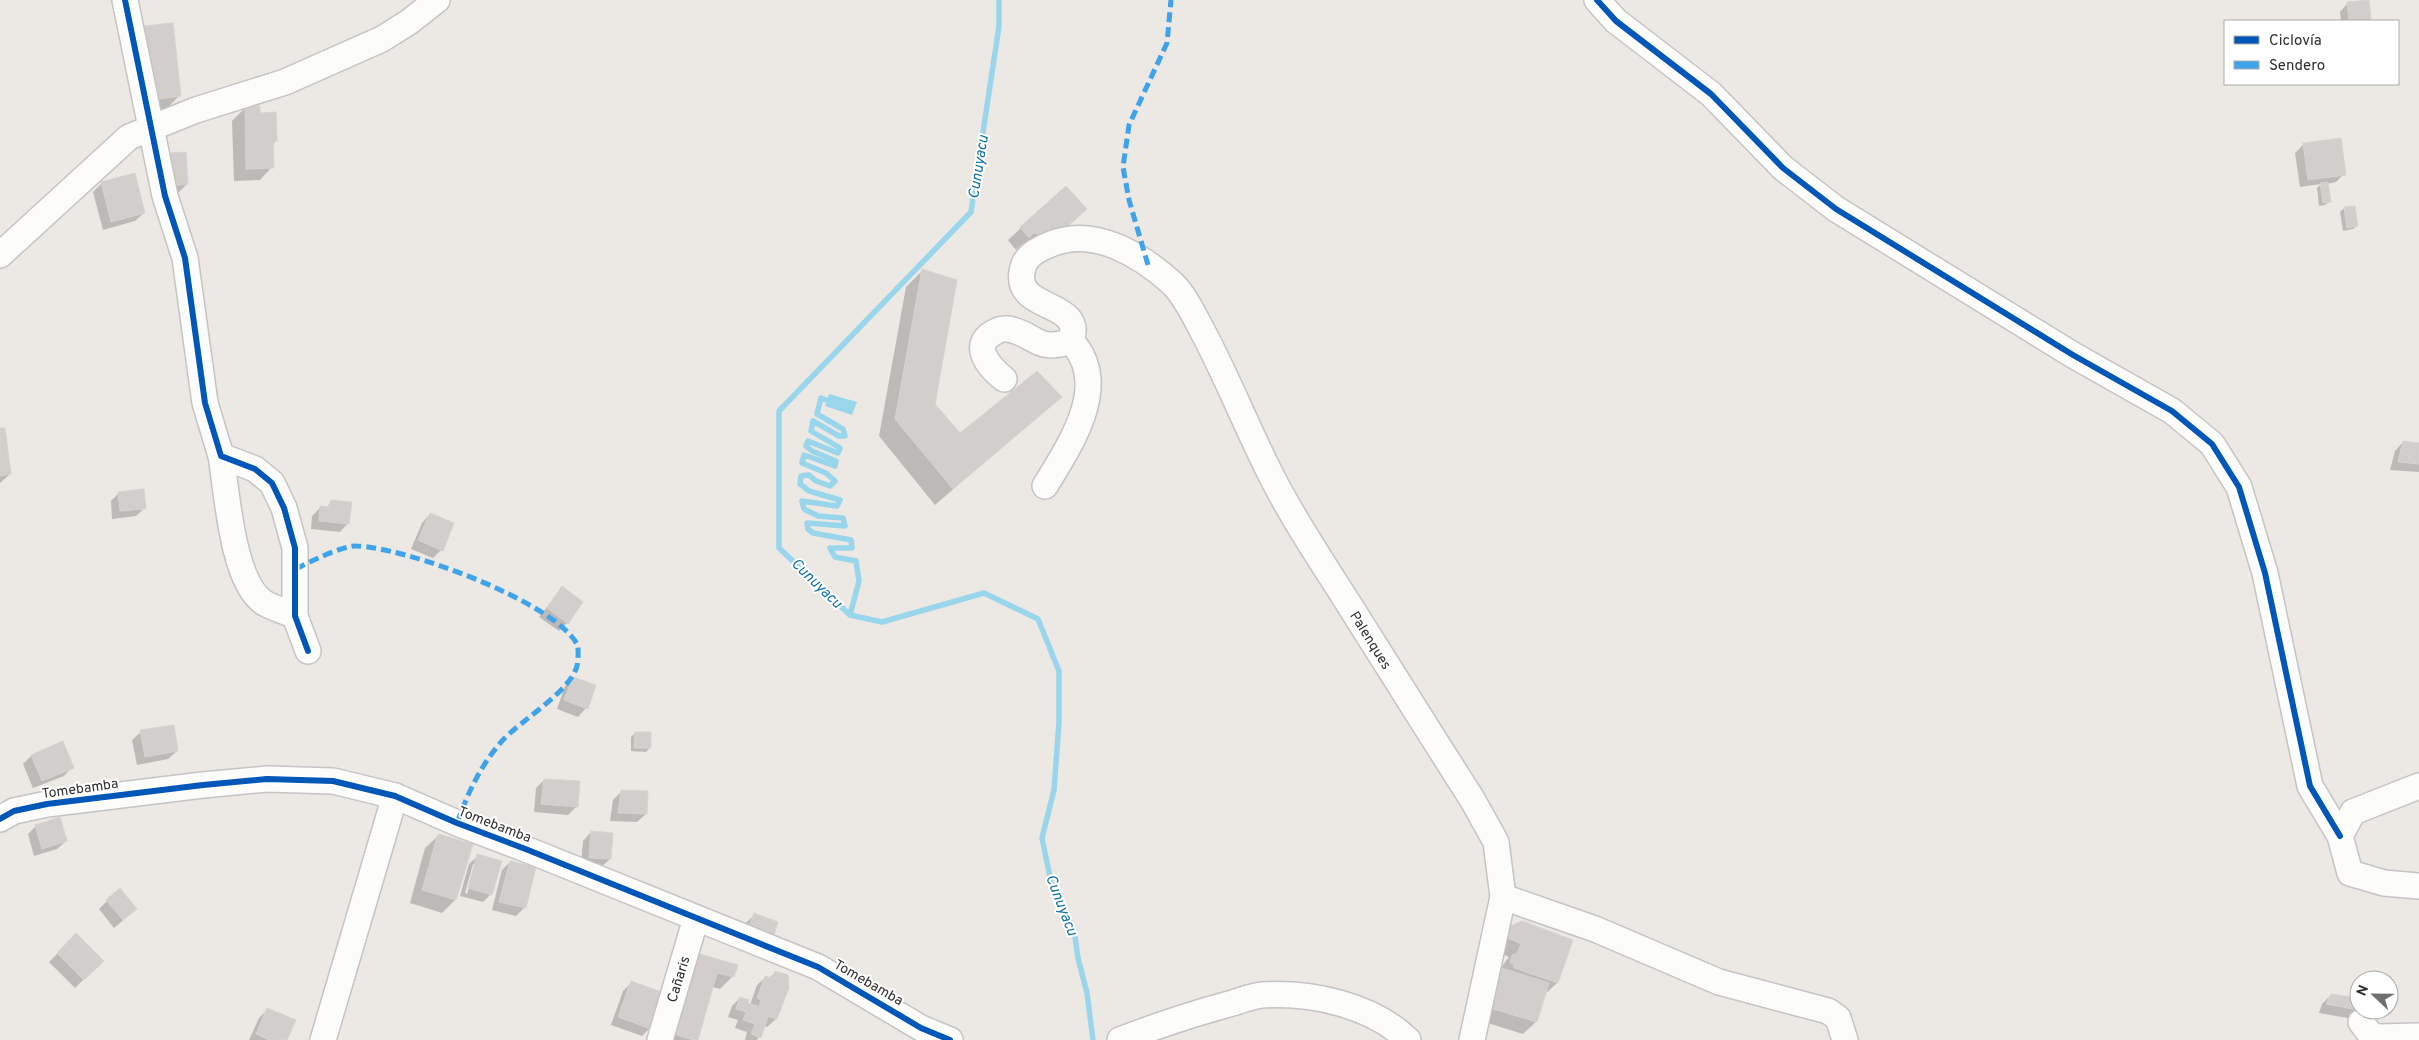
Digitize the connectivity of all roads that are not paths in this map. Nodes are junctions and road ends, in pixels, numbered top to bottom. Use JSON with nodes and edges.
{"nodes":[{"id":1,"x":125,"y":0,"type":"edge"},
{"id":2,"x":437,"y":0,"type":"edge"},
{"id":3,"x":1597,"y":0,"type":"edge"},
{"id":4,"x":152,"y":127,"type":"junction"},
{"id":5,"x":0,"y":255,"type":"edge"},
{"id":6,"x":1071,"y":341,"type":"junction"},
{"id":7,"x":1004,"y":379,"type":"dead end"},
{"id":8,"x":221,"y":456,"type":"junction"},
{"id":9,"x":1045,"y":486,"type":"dead end"},
{"id":10,"x":296,"y":616,"type":"junction"},
{"id":11,"x":308,"y":651,"type":"dead end"},
{"id":12,"x":2419,"y":786,"type":"edge"},
{"id":13,"x":395,"y":796,"type":"junction"},
{"id":14,"x":0,"y":819,"type":"edge"},
{"id":15,"x":2340,"y":836,"type":"junction"},
{"id":16,"x":2419,"y":886,"type":"edge"},
{"id":17,"x":1503,"y":897,"type":"junction"},
{"id":18,"x":696,"y":918,"type":"junction"},
{"id":19,"x":2361,"y":1022,"type":"dead end"},
{"id":20,"x":2419,"y":1036,"type":"edge"},
{"id":21,"x":323,"y":1040,"type":"edge"},
{"id":22,"x":660,"y":1040,"type":"edge"},
{"id":23,"x":950,"y":1040,"type":"edge"},
{"id":24,"x":1120,"y":1040,"type":"edge"},
{"id":25,"x":1408,"y":1040,"type":"edge"},
{"id":26,"x":1472,"y":1040,"type":"edge"},
{"id":27,"x":1845,"y":1040,"type":"edge"}],
"edges":[{"from":1,"to":4,"type":"street"},
{"from":2,"to":4,"type":"street"},
{"from":3,"to":15,"type":"street"},
{"from":4,"to":5,"type":"street"},
{"from":4,"to":8,"type":"street"},
{"from":6,"to":7,"type":"street"},
{"from":6,"to":9,"type":"street"},
{"from":6,"to":17,"type":"street","name":"Palenques"},
{"from":8,"to":10,"type":"street"},
{"from":8,"to":10,"type":"street"},
{"from":10,"to":11,"type":"street"},
{"from":12,"to":15,"type":"street"},
{"from":13,"to":14,"type":"street","name":"Tomebamba"},
{"from":13,"to":18,"type":"street","name":"Tomebamba"},
{"from":13,"to":21,"type":"street"},
{"from":15,"to":16,"type":"street"},
{"from":17,"to":26,"type":"street","name":"Palenques"},
{"from":17,"to":27,"type":"street"},
{"from":18,"to":22,"type":"street","name":"Cañaris"},
{"from":18,"to":23,"type":"street","name":"Tomebamba"},
{"from":19,"to":20,"type":"street"},
{"from":24,"to":25,"type":"street"}]}
